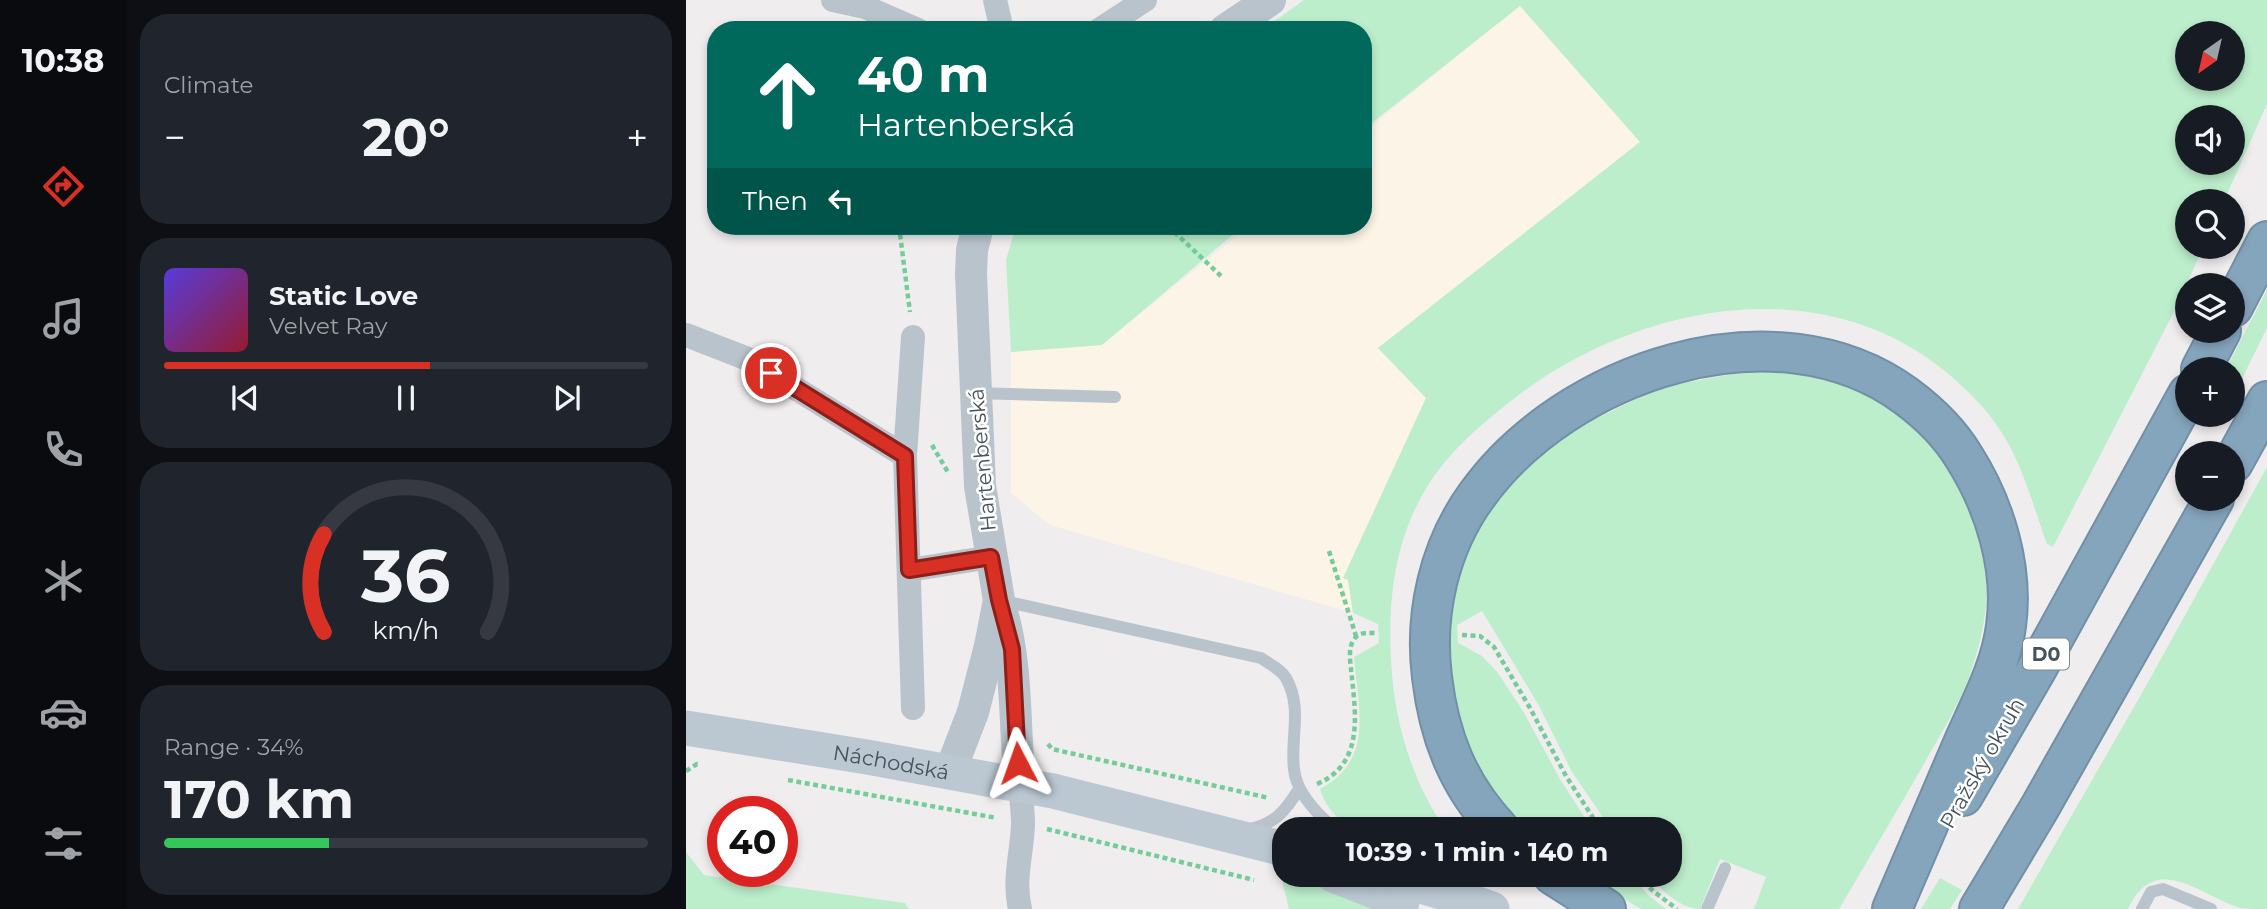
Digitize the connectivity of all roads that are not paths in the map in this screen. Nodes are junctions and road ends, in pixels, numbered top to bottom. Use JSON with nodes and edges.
{"nodes":[{"id":1,"x":833,"y":0,"type":"edge"},
{"id":2,"x":995,"y":0,"type":"edge"},
{"id":3,"x":1145,"y":0,"type":"edge"},
{"id":4,"x":1270,"y":0,"type":"edge"},
{"id":5,"x":865,"y":12,"type":"edge"},
{"id":6,"x":892,"y":21,"type":"edge"},
{"id":7,"x":1000,"y":21,"type":"edge"},
{"id":8,"x":1113,"y":21,"type":"edge"},
{"id":9,"x":1238,"y":21,"type":"edge"},
{"id":10,"x":976,"y":235,"type":"edge"},
{"id":11,"x":2267,"y":241,"type":"edge"},
{"id":12,"x":2245,"y":284,"type":"edge"},
{"id":13,"x":686,"y":335,"type":"edge"},
{"id":14,"x":913,"y":337,"type":"road end"},
{"id":15,"x":976,"y":393,"type":"junction"},
{"id":16,"x":1115,"y":397,"type":"dead end"},
{"id":17,"x":2267,"y":401,"type":"edge"},
{"id":18,"x":2175,"y":418,"type":"edge"},
{"id":19,"x":2245,"y":441,"type":"edge"},
{"id":20,"x":905,"y":456,"type":"junction"},
{"id":21,"x":2207,"y":511,"type":"edge"},
{"id":22,"x":991,"y":557,"type":"junction"},
{"id":23,"x":909,"y":570,"type":"junction"},
{"id":24,"x":999,"y":600,"type":"junction"},
{"id":25,"x":913,"y":708,"type":"dead end"},
{"id":26,"x":686,"y":728,"type":"edge"},
{"id":27,"x":950,"y":772,"type":"junction"},
{"id":28,"x":1020,"y":785,"type":"junction"},
{"id":29,"x":1299,"y":789,"type":"junction"},
{"id":30,"x":1321,"y":817,"type":"edge"},
{"id":31,"x":1489,"y":817,"type":"edge"},
{"id":32,"x":1220,"y":831,"type":"junction"},
{"id":33,"x":1272,"y":846,"type":"edge"},
{"id":34,"x":1272,"y":851,"type":"edge"},
{"id":35,"x":1725,"y":868,"type":"dead end"},
{"id":36,"x":1364,"y":887,"type":"edge"},
{"id":37,"x":1443,"y":887,"type":"edge"},
{"id":38,"x":1571,"y":887,"type":"edge"},
{"id":39,"x":1020,"y":909,"type":"edge"},
{"id":40,"x":1421,"y":909,"type":"edge"},
{"id":41,"x":1492,"y":909,"type":"edge"},
{"id":42,"x":1605,"y":909,"type":"edge"},
{"id":43,"x":1707,"y":909,"type":"edge"},
{"id":44,"x":1894,"y":909,"type":"edge"},
{"id":45,"x":1979,"y":909,"type":"edge"},
{"id":46,"x":2141,"y":909,"type":"edge"},
{"id":47,"x":2211,"y":909,"type":"edge"}],
"edges":[{"from":1,"to":5,"type":"street"},
{"from":2,"to":7,"type":"street"},
{"from":3,"to":8,"type":"street"},
{"from":4,"to":9,"type":"street"},
{"from":5,"to":6,"type":"street"},
{"from":10,"to":15,"type":"street","name":"Hartenberská"},
{"from":11,"to":12,"type":"highway"},
{"from":13,"to":20,"type":"street"},
{"from":14,"to":20,"type":"street"},
{"from":15,"to":16,"type":"lane"},
{"from":15,"to":22,"type":"street","name":"Hartenberská"},
{"from":17,"to":19,"type":"highway"},
{"from":18,"to":44,"type":"highway","name":"Pražský okruh","number":"D0"},
{"from":20,"to":23,"type":"street"},
{"from":21,"to":45,"type":"highway"},
{"from":22,"to":23,"type":"street"},
{"from":22,"to":24,"type":"street","name":"Hartenberská"},
{"from":23,"to":25,"type":"street"},
{"from":24,"to":27,"type":"street","name":"Hartenberská"},
{"from":24,"to":28,"type":"street"},
{"from":24,"to":29,"type":"lane"},
{"from":26,"to":27,"type":"main road","name":"Náchodská"},
{"from":27,"to":28,"type":"main road","name":"Náchodská"},
{"from":28,"to":32,"type":"main road","name":"Náchodská"},
{"from":28,"to":39,"type":"street"},
{"from":29,"to":30,"type":"lane"},
{"from":29,"to":32,"type":"lane"},
{"from":31,"to":44,"type":"highway"},
{"from":32,"to":33,"type":"main road"},
{"from":32,"to":34,"type":"main road"},
{"from":35,"to":43,"type":"lane"},
{"from":36,"to":40,"type":"main road"},
{"from":37,"to":41,"type":"main road"},
{"from":38,"to":42,"type":"highway"},
{"from":46,"to":47,"type":"lane"}]}
